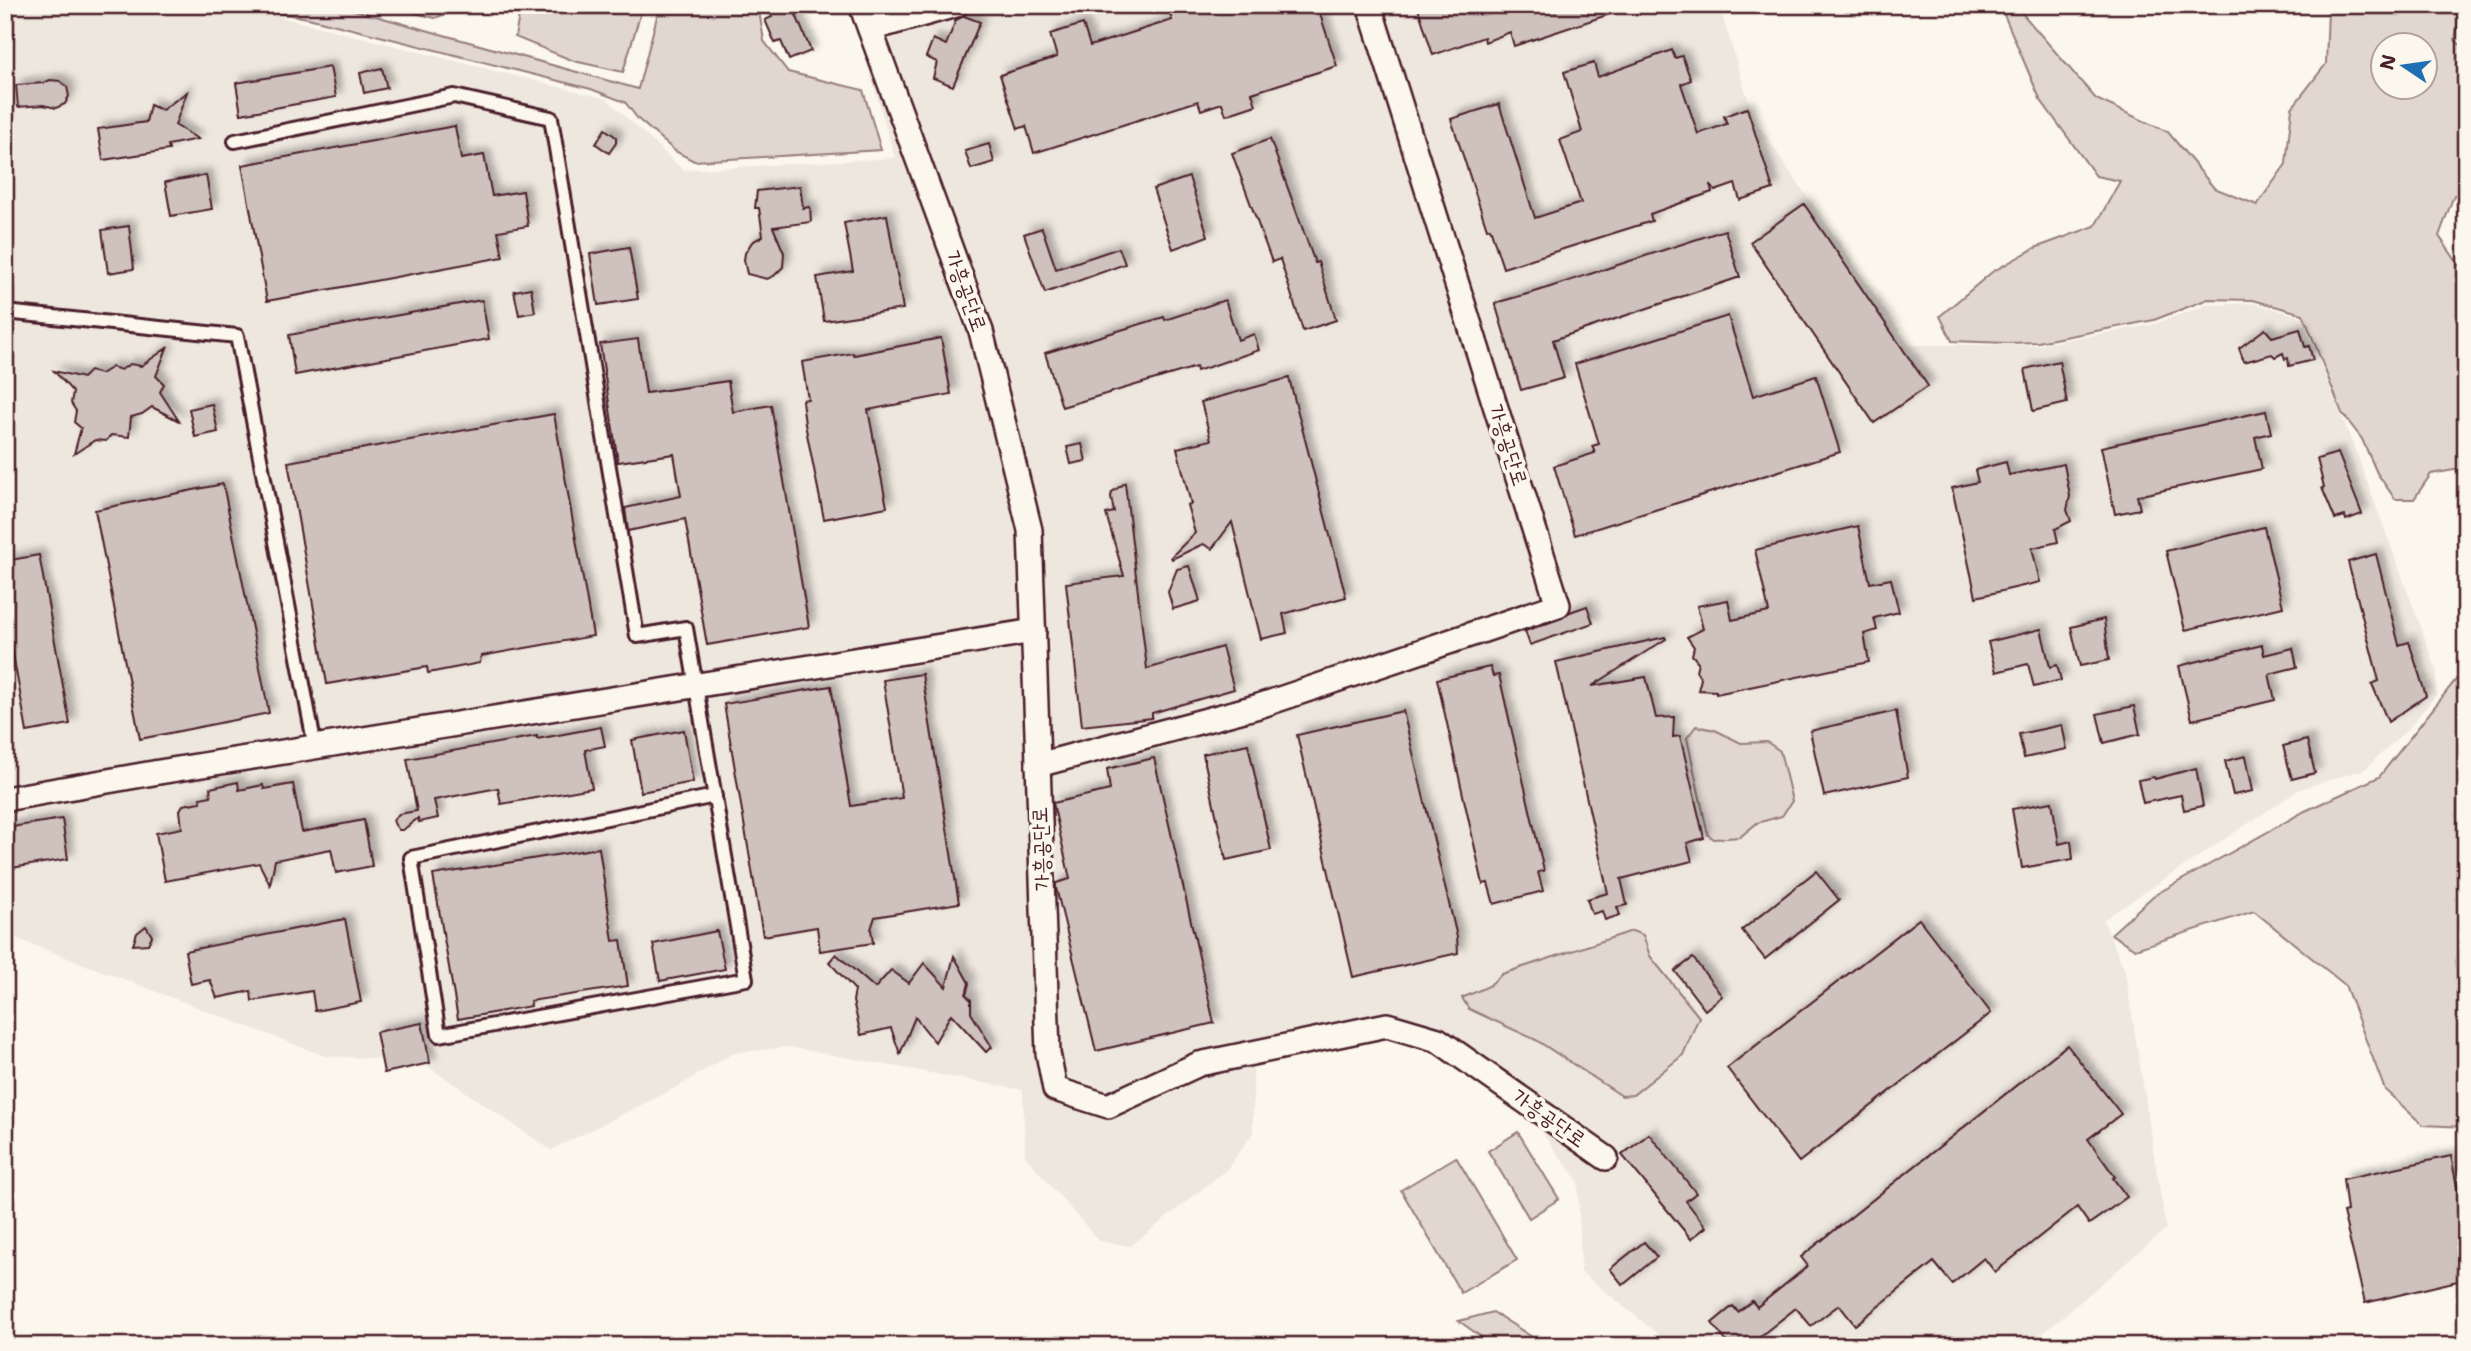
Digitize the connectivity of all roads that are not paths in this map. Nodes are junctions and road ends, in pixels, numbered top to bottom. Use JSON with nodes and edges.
{"nodes":[{"id":1,"x":861,"y":5,"type":"edge"},
{"id":2,"x":956,"y":5,"type":"edge"},
{"id":3,"x":1369,"y":5,"type":"edge"},
{"id":4,"x":870,"y":29,"type":"junction"},
{"id":5,"x":235,"y":141,"type":"dead end"},
{"id":6,"x":5,"y":312,"type":"edge"},
{"id":7,"x":1034,"y":631,"type":"junction"},
{"id":8,"x":696,"y":685,"type":"junction"},
{"id":9,"x":315,"y":747,"type":"junction"},
{"id":10,"x":1038,"y":765,"type":"junction"},
{"id":11,"x":715,"y":796,"type":"junction"},
{"id":12,"x":5,"y":799,"type":"edge"},
{"id":13,"x":1606,"y":1158,"type":"dead end"}],
"edges":[{"from":1,"to":4,"type":"street","name":"가흥공단로"},
{"from":2,"to":4,"type":"street"},
{"from":3,"to":10,"type":"street","name":"가흥공단로"},
{"from":4,"to":7,"type":"street","name":"가흥공단로"},
{"from":5,"to":8,"type":"lane"},
{"from":6,"to":9,"type":"lane"},
{"from":7,"to":8,"type":"street"},
{"from":7,"to":10,"type":"street","name":"가흥공단로"},
{"from":8,"to":9,"type":"street"},
{"from":8,"to":11,"type":"lane"},
{"from":9,"to":12,"type":"street"},
{"from":10,"to":13,"type":"street","name":"가흥공단로"},
{"from":11,"to":11,"type":"lane"}]}
